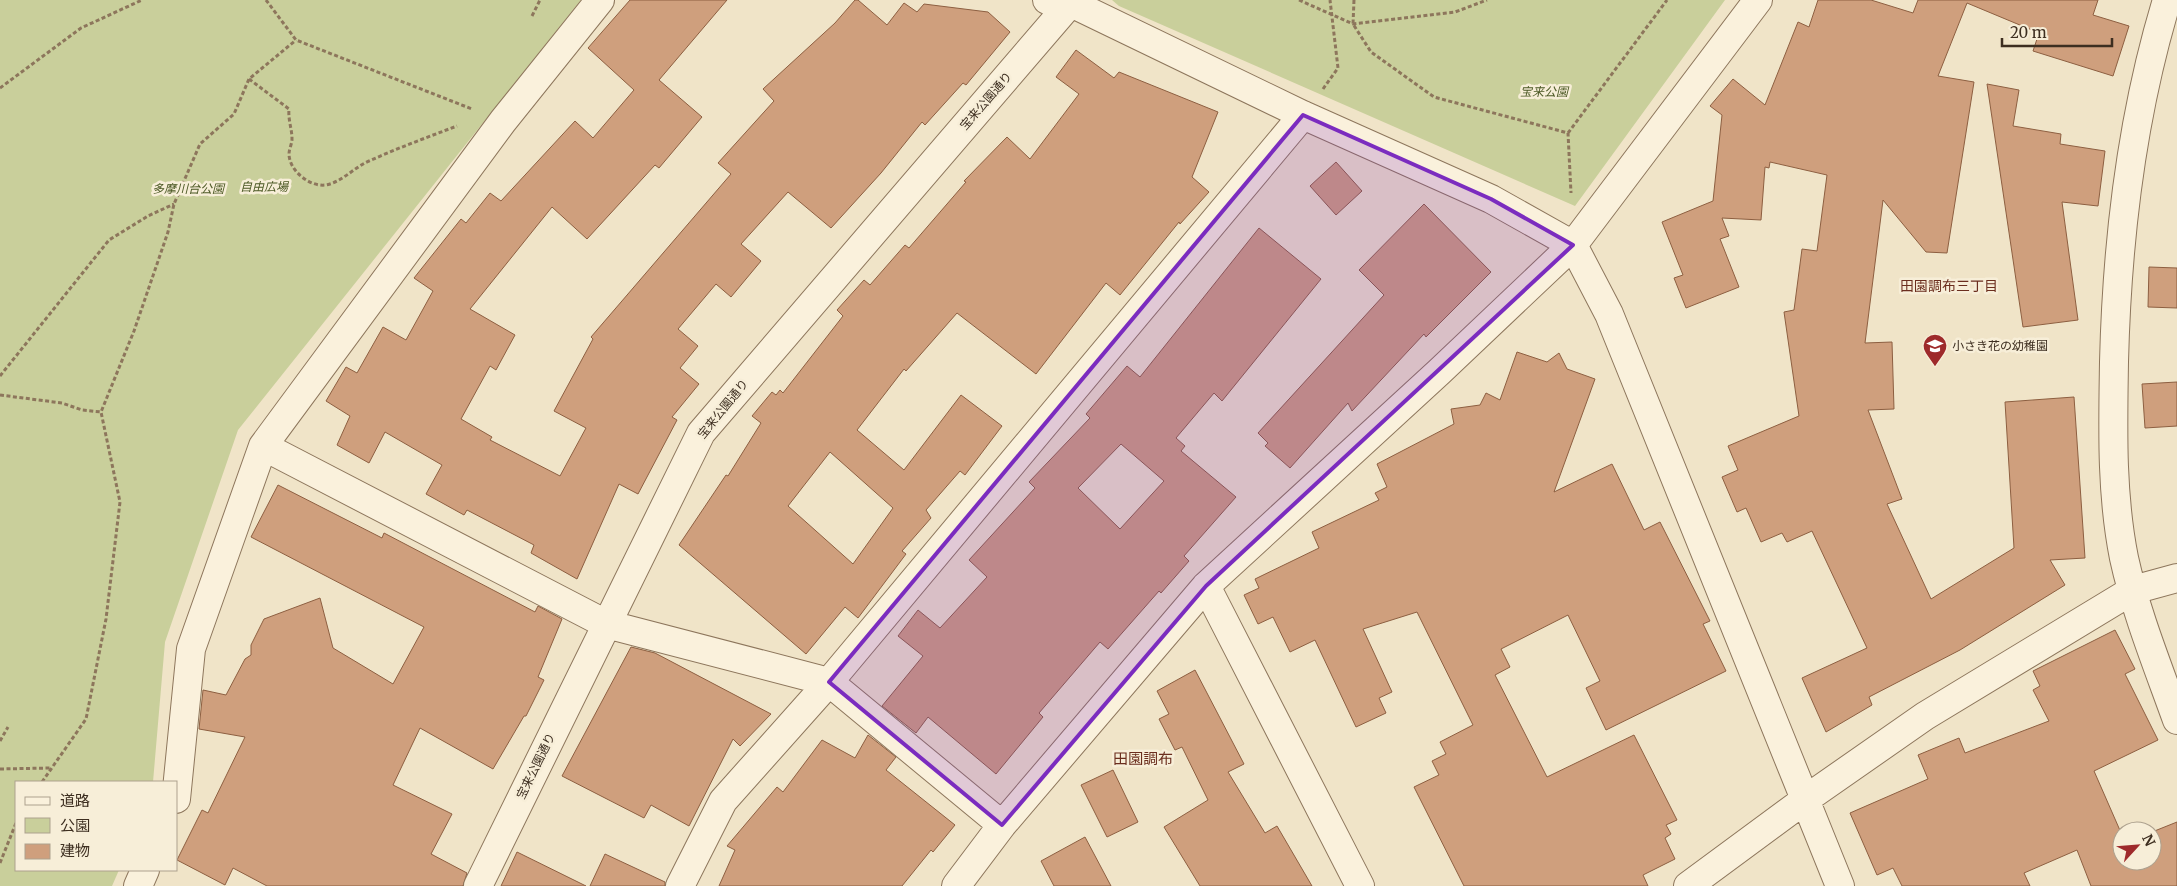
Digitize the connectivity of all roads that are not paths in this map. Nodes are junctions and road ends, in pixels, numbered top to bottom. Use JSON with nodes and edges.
{"nodes":[{"id":1,"x":600,"y":0,"type":"edge"},
{"id":2,"x":1758,"y":0,"type":"edge"},
{"id":3,"x":2167,"y":0,"type":"edge"},
{"id":4,"x":1063,"y":1,"type":"edge"},
{"id":5,"x":1303,"y":115,"type":"junction"},
{"id":6,"x":1573,"y":245,"type":"junction"},
{"id":7,"x":263,"y":446,"type":"junction"},
{"id":8,"x":2177,"y":578,"type":"edge"},
{"id":9,"x":1206,"y":586,"type":"junction"},
{"id":10,"x":2133,"y":590,"type":"junction"},
{"id":11,"x":606,"y":624,"type":"junction"},
{"id":12,"x":829,"y":682,"type":"junction"},
{"id":13,"x":2177,"y":720,"type":"edge"},
{"id":14,"x":178,"y":781,"type":"edge"},
{"id":15,"x":1806,"y":799,"type":"junction"},
{"id":16,"x":1002,"y":824,"type":"junction"},
{"id":17,"x":145,"y":871,"type":"edge"},
{"id":18,"x":138,"y":886,"type":"edge"},
{"id":19,"x":478,"y":886,"type":"edge"},
{"id":20,"x":680,"y":886,"type":"edge"},
{"id":21,"x":956,"y":886,"type":"edge"},
{"id":22,"x":1360,"y":886,"type":"edge"},
{"id":23,"x":1688,"y":886,"type":"edge"},
{"id":24,"x":1840,"y":886,"type":"edge"}],
"edges":[{"from":1,"to":7,"type":"street"},
{"from":2,"to":6,"type":"street"},
{"from":3,"to":10,"type":"street"},
{"from":4,"to":5,"type":"street"},
{"from":4,"to":11,"type":"street","name":"宝来公園通り"},
{"from":5,"to":6,"type":"street"},
{"from":5,"to":12,"type":"street"},
{"from":6,"to":9,"type":"street"},
{"from":6,"to":15,"type":"street"},
{"from":7,"to":11,"type":"street"},
{"from":7,"to":14,"type":"street"},
{"from":8,"to":10,"type":"street"},
{"from":9,"to":16,"type":"street"},
{"from":9,"to":22,"type":"street"},
{"from":10,"to":13,"type":"street"},
{"from":10,"to":15,"type":"street"},
{"from":11,"to":12,"type":"street"},
{"from":11,"to":19,"type":"street","name":"宝来公園通り"},
{"from":12,"to":16,"type":"street"},
{"from":12,"to":20,"type":"street"},
{"from":15,"to":23,"type":"street"},
{"from":15,"to":24,"type":"street"},
{"from":16,"to":21,"type":"street"},
{"from":17,"to":18,"type":"street"}]}
